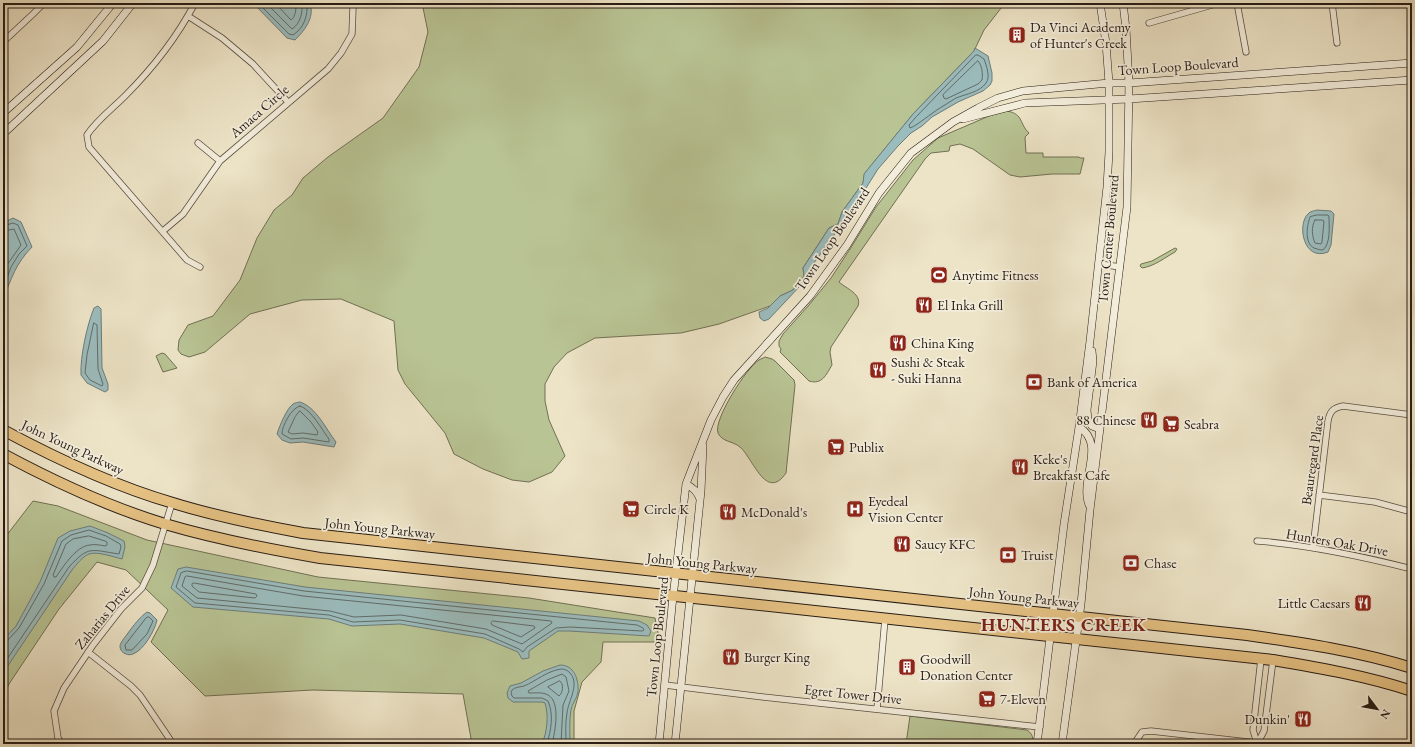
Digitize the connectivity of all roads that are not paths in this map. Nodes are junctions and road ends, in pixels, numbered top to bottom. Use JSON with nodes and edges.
{"nodes":[{"id":1,"x":44,"y":3,"type":"edge"},
{"id":2,"x":113,"y":3,"type":"edge"},
{"id":3,"x":133,"y":3,"type":"edge"},
{"id":4,"x":195,"y":3,"type":"edge"},
{"id":5,"x":352,"y":3,"type":"edge"},
{"id":6,"x":1100,"y":3,"type":"edge"},
{"id":7,"x":1123,"y":3,"type":"edge"},
{"id":8,"x":1219,"y":3,"type":"edge"},
{"id":9,"x":1237,"y":3,"type":"edge"},
{"id":10,"x":1332,"y":3,"type":"edge"},
{"id":11,"x":188,"y":16,"type":"junction"},
{"id":12,"x":1149,"y":23,"type":"dead end"},
{"id":13,"x":3,"y":42,"type":"edge"},
{"id":14,"x":1337,"y":43,"type":"dead end"},
{"id":15,"x":1246,"y":52,"type":"dead end"},
{"id":16,"x":1412,"y":63,"type":"edge"},
{"id":17,"x":1412,"y":80,"type":"edge"},
{"id":18,"x":1109,"y":83,"type":"junction"},
{"id":19,"x":1129,"y":83,"type":"junction"},
{"id":20,"x":1109,"y":99,"type":"junction"},
{"id":21,"x":1129,"y":99,"type":"junction"},
{"id":22,"x":288,"y":102,"type":"junction"},
{"id":23,"x":3,"y":113,"type":"edge"},
{"id":24,"x":953,"y":122,"type":"junction"},
{"id":25,"x":3,"y":134,"type":"edge"},
{"id":26,"x":198,"y":143,"type":"dead end"},
{"id":27,"x":220,"y":161,"type":"junction"},
{"id":28,"x":162,"y":231,"type":"junction"},
{"id":29,"x":1100,"y":264,"type":"junction"},
{"id":30,"x":200,"y":267,"type":"dead end"},
{"id":31,"x":1120,"y":267,"type":"junction"},
{"id":32,"x":1090,"y":341,"type":"junction"},
{"id":33,"x":1412,"y":415,"type":"edge"},
{"id":34,"x":1079,"y":427,"type":"junction"},
{"id":35,"x":1100,"y":429,"type":"junction"},
{"id":36,"x":3,"y":430,"type":"edge"},
{"id":37,"x":704,"y":440,"type":"junction"},
{"id":38,"x":3,"y":454,"type":"edge"},
{"id":39,"x":686,"y":484,"type":"junction"},
{"id":40,"x":1319,"y":494,"type":"junction"},
{"id":41,"x":700,"y":501,"type":"junction"},
{"id":42,"x":172,"y":503,"type":"junction"},
{"id":43,"x":1090,"y":510,"type":"junction"},
{"id":44,"x":1412,"y":512,"type":"edge"},
{"id":45,"x":165,"y":524,"type":"junction"},
{"id":46,"x":1257,"y":541,"type":"dead end"},
{"id":47,"x":1313,"y":548,"type":"junction"},
{"id":48,"x":1412,"y":569,"type":"edge"},
{"id":49,"x":676,"y":574,"type":"junction"},
{"id":50,"x":692,"y":576,"type":"junction"},
{"id":51,"x":673,"y":596,"type":"junction"},
{"id":52,"x":691,"y":597,"type":"junction"},
{"id":53,"x":1053,"y":614,"type":"junction"},
{"id":54,"x":1079,"y":617,"type":"junction"},
{"id":55,"x":885,"y":619,"type":"junction"},
{"id":56,"x":1050,"y":637,"type":"junction"},
{"id":57,"x":1076,"y":639,"type":"junction"},
{"id":58,"x":88,"y":652,"type":"junction"},
{"id":59,"x":1261,"y":659,"type":"junction"},
{"id":60,"x":1273,"y":660,"type":"junction"},
{"id":61,"x":1412,"y":668,"type":"edge"},
{"id":62,"x":665,"y":684,"type":"junction"},
{"id":63,"x":680,"y":687,"type":"junction"},
{"id":64,"x":1412,"y":691,"type":"edge"},
{"id":65,"x":877,"y":709,"type":"junction"},
{"id":66,"x":1040,"y":727,"type":"junction"},
{"id":67,"x":1257,"y":743,"type":"edge"},
{"id":68,"x":62,"y":744,"type":"edge"},
{"id":69,"x":173,"y":744,"type":"edge"},
{"id":70,"x":659,"y":744,"type":"edge"},
{"id":71,"x":675,"y":744,"type":"edge"},
{"id":72,"x":1037,"y":744,"type":"edge"},
{"id":73,"x":1062,"y":744,"type":"edge"},
{"id":74,"x":1136,"y":744,"type":"edge"},
{"id":75,"x":1266,"y":744,"type":"edge"}],
"edges":[{"from":1,"to":13,"type":"street"},
{"from":2,"to":23,"type":"street"},
{"from":3,"to":25,"type":"street"},
{"from":4,"to":11,"type":"street"},
{"from":5,"to":22,"type":"street","name":"Amaca Circle"},
{"from":6,"to":18,"type":"street","name":"Town Center Boulevard"},
{"from":7,"to":19,"type":"street","name":"Town Center Boulevard"},
{"from":8,"to":12,"type":"street"},
{"from":9,"to":15,"type":"street"},
{"from":10,"to":14,"type":"street"},
{"from":11,"to":22,"type":"street"},
{"from":11,"to":28,"type":"street"},
{"from":16,"to":19,"type":"street","name":"Town Loop Boulevard"},
{"from":17,"to":21,"type":"street","name":"Town Loop Boulevard"},
{"from":18,"to":19,"type":"street","name":"Town Loop Boulevard"},
{"from":18,"to":20,"type":"street","name":"Town Center Boulevard"},
{"from":18,"to":24,"type":"street","name":"Town Loop Boulevard"},
{"from":19,"to":21,"type":"street","name":"Town Center Boulevard"},
{"from":20,"to":21,"type":"street","name":"Town Loop Boulevard"},
{"from":20,"to":24,"type":"street","name":"Town Loop Boulevard"},
{"from":20,"to":29,"type":"street","name":"Town Center Boulevard"},
{"from":21,"to":31,"type":"street","name":"Town Center Boulevard"},
{"from":22,"to":27,"type":"street","name":"Amaca Circle"},
{"from":24,"to":37,"type":"street","name":"Town Loop Boulevard"},
{"from":26,"to":27,"type":"street"},
{"from":27,"to":28,"type":"street","name":"Amaca Circle"},
{"from":28,"to":30,"type":"street"},
{"from":29,"to":31,"type":"street"},
{"from":29,"to":32,"type":"street","name":"Town Center Boulevard"},
{"from":31,"to":35,"type":"street","name":"Town Center Boulevard"},
{"from":32,"to":34,"type":"street","name":"Town Center Boulevard"},
{"from":32,"to":35,"type":"street","name":"Town Center Boulevard"},
{"from":33,"to":40,"type":"street","name":"Beauregard Place"},
{"from":34,"to":43,"type":"street","name":"Town Center Boulevard"},
{"from":34,"to":53,"type":"street","name":"Town Center Boulevard"},
{"from":35,"to":43,"type":"street","name":"Town Center Boulevard"},
{"from":36,"to":42,"type":"highway","name":"John Young Parkway"},
{"from":37,"to":39,"type":"street","name":"Town Loop Boulevard"},
{"from":37,"to":41,"type":"street","name":"Town Loop Boulevard"},
{"from":38,"to":45,"type":"highway"},
{"from":39,"to":41,"type":"street"},
{"from":39,"to":49,"type":"street","name":"Town Loop Boulevard"},
{"from":40,"to":44,"type":"street"},
{"from":40,"to":47,"type":"street","name":"Beauregard Place"},
{"from":41,"to":50,"type":"street","name":"Town Loop Boulevard"},
{"from":42,"to":45,"type":"street","name":"Zaharias Drive"},
{"from":42,"to":49,"type":"highway","name":"John Young Parkway"},
{"from":43,"to":54,"type":"street","name":"Town Center Boulevard"},
{"from":45,"to":51,"type":"highway"},
{"from":45,"to":58,"type":"street","name":"Zaharias Drive"},
{"from":46,"to":47,"type":"street","name":"Hunters Oak Drive"},
{"from":47,"to":48,"type":"street","name":"Hunters Oak Drive"},
{"from":49,"to":50,"type":"highway","name":"John Young Parkway"},
{"from":49,"to":51,"type":"street","name":"Town Loop Boulevard"},
{"from":50,"to":52,"type":"street","name":"Town Loop Boulevard"},
{"from":50,"to":53,"type":"highway","name":"John Young Parkway"},
{"from":51,"to":52,"type":"highway"},
{"from":51,"to":62,"type":"street","name":"Town Loop Boulevard"},
{"from":52,"to":55,"type":"highway"},
{"from":52,"to":63,"type":"street","name":"Town Loop Boulevard"},
{"from":53,"to":54,"type":"highway","name":"John Young Parkway"},
{"from":53,"to":56,"type":"street","name":"Town Center Boulevard"},
{"from":54,"to":57,"type":"street","name":"Town Center Boulevard"},
{"from":54,"to":61,"type":"highway","name":"John Young Parkway"},
{"from":55,"to":56,"type":"highway"},
{"from":55,"to":65,"type":"street"},
{"from":56,"to":57,"type":"highway"},
{"from":56,"to":66,"type":"street","name":"Town Center Boulevard"},
{"from":57,"to":59,"type":"highway"},
{"from":57,"to":73,"type":"street","name":"Town Center Boulevard"},
{"from":58,"to":68,"type":"street","name":"Zaharias Drive"},
{"from":58,"to":69,"type":"street"},
{"from":59,"to":60,"type":"highway"},
{"from":59,"to":67,"type":"street"},
{"from":60,"to":64,"type":"highway"},
{"from":60,"to":67,"type":"street"},
{"from":62,"to":63,"type":"street","name":"Egret Tower Drive"},
{"from":62,"to":70,"type":"street","name":"Town Loop Boulevard"},
{"from":63,"to":65,"type":"street","name":"Egret Tower Drive"},
{"from":63,"to":71,"type":"street","name":"Town Loop Boulevard"},
{"from":65,"to":66,"type":"street","name":"Egret Tower Drive"},
{"from":66,"to":72,"type":"street","name":"Town Center Boulevard"},
{"from":67,"to":74,"type":"street"},
{"from":67,"to":75,"type":"street"}]}
